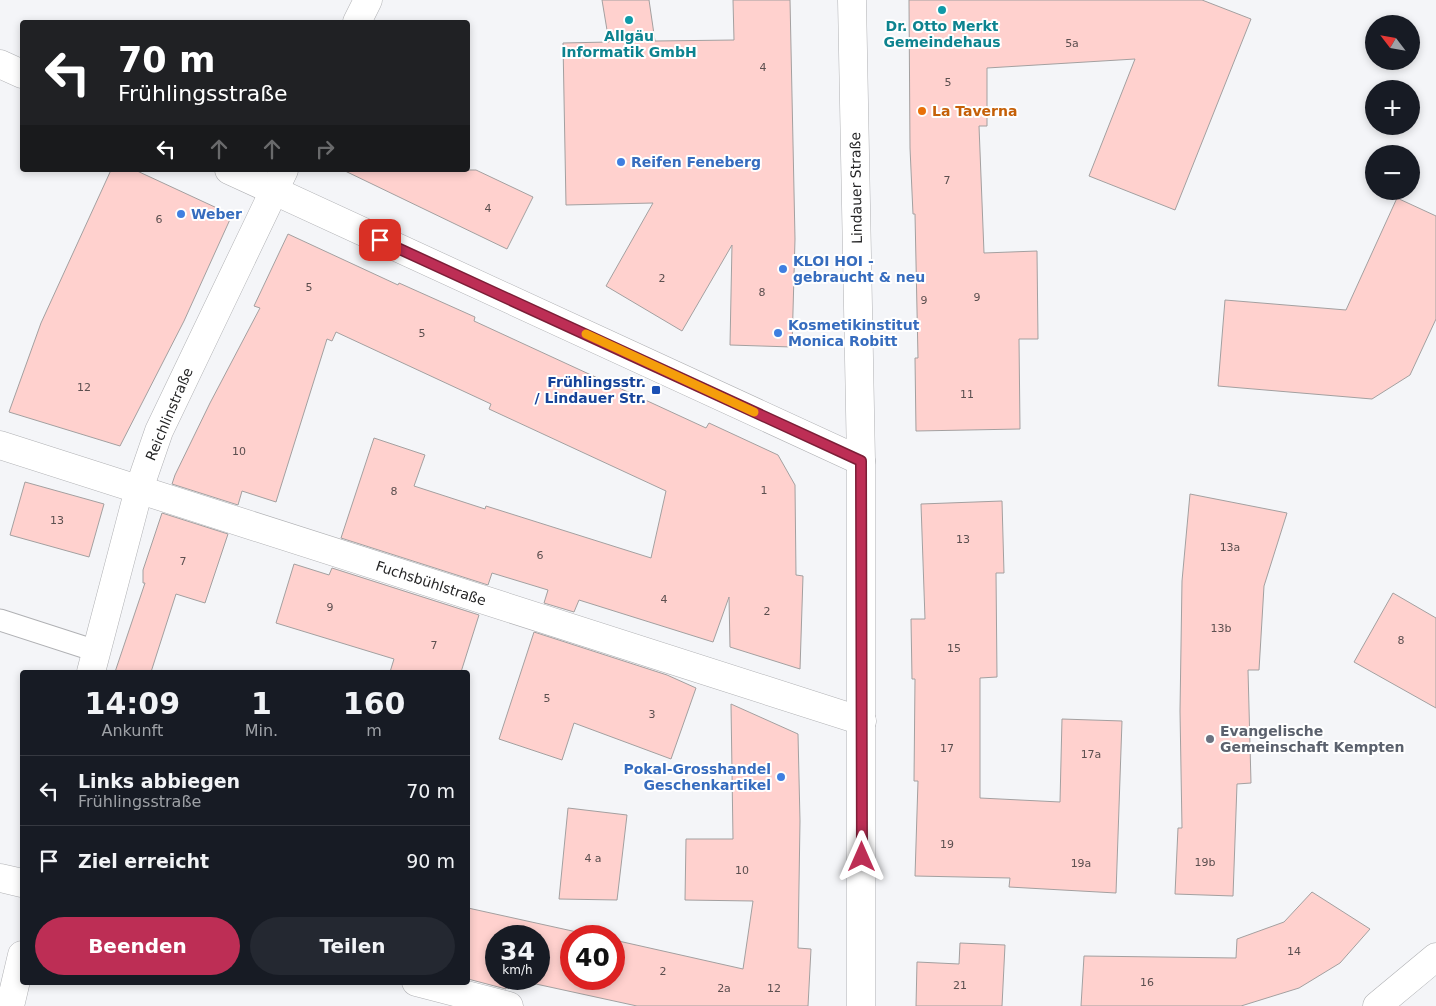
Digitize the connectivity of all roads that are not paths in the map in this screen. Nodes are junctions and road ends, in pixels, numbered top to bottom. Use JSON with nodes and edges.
{"nodes":[{"id":1,"x":368,"y":0,"type":"edge"},
{"id":2,"x":852,"y":0,"type":"edge"},
{"id":3,"x":358,"y":20,"type":"edge"},
{"id":4,"x":0,"y":64,"type":"edge"},
{"id":5,"x":20,"y":73,"type":"edge"},
{"id":6,"x":239,"y":172,"type":"edge"},
{"id":7,"x":279,"y":180,"type":"edge"},
{"id":8,"x":0,"y":445,"type":"edge"},
{"id":9,"x":861,"y":461,"type":"junction"},
{"id":10,"x":139,"y":489,"type":"junction"},
{"id":11,"x":0,"y":620,"type":"edge"},
{"id":12,"x":94,"y":662,"type":"edge"},
{"id":13,"x":862,"y":721,"type":"junction"},
{"id":14,"x":0,"y":878,"type":"edge"},
{"id":15,"x":20,"y":883,"type":"edge"},
{"id":16,"x":1436,"y":957,"type":"edge"},
{"id":17,"x":20,"y":964,"type":"edge"},
{"id":18,"x":428,"y":985,"type":"edge"},
{"id":19,"x":10,"y":1006,"type":"edge"},
{"id":20,"x":509,"y":1006,"type":"edge"},
{"id":21,"x":861,"y":1006,"type":"edge"},
{"id":22,"x":1377,"y":1006,"type":"edge"}],
"edges":[{"from":1,"to":3,"type":"street"},
{"from":2,"to":9,"type":"street","name":"Lindauer Straße"},
{"from":4,"to":5,"type":"street"},
{"from":6,"to":7,"type":"street"},
{"from":7,"to":9,"type":"street"},
{"from":7,"to":10,"type":"street","name":"Reichlinstraße"},
{"from":8,"to":10,"type":"street","name":"Fuchsbühlstraße"},
{"from":9,"to":13,"type":"street","name":"Lindauer Straße"},
{"from":10,"to":12,"type":"street","name":"Reichlinstraße"},
{"from":10,"to":13,"type":"street","name":"Fuchsbühlstraße"},
{"from":11,"to":12,"type":"lane"},
{"from":13,"to":21,"type":"street","name":"Lindauer Straße"},
{"from":14,"to":15,"type":"street"},
{"from":16,"to":22,"type":"street"},
{"from":17,"to":19,"type":"street"},
{"from":18,"to":20,"type":"street"}]}
